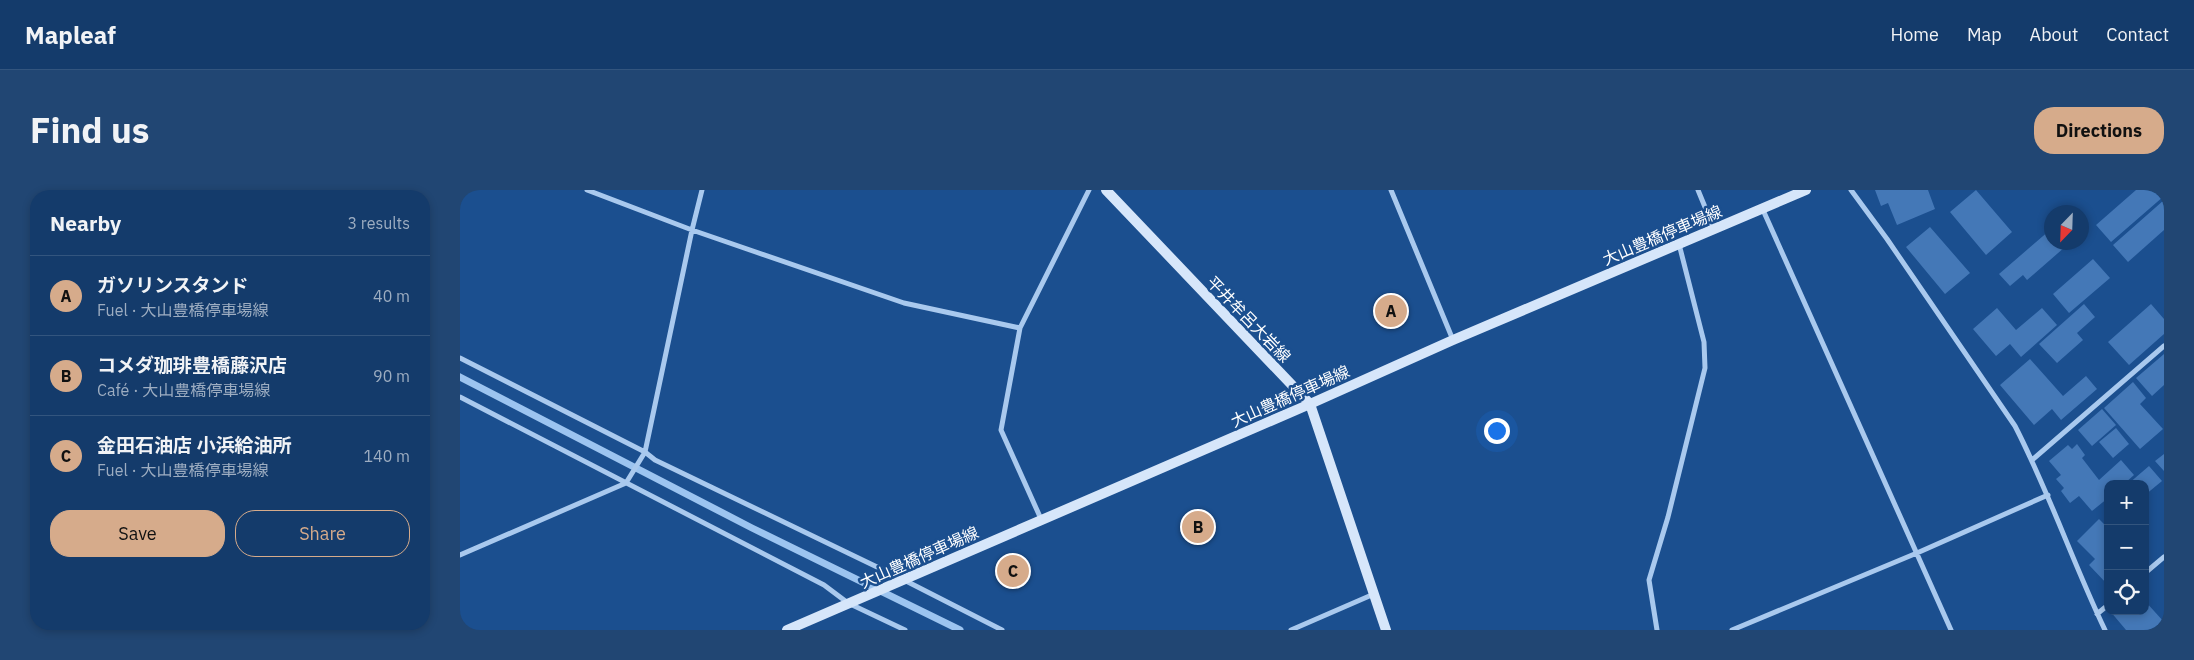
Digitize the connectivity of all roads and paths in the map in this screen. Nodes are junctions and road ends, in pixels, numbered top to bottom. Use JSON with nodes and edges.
{"nodes":[{"id":1,"x":587,"y":190,"type":"edge"},
{"id":2,"x":702,"y":190,"type":"edge"},
{"id":3,"x":1089,"y":190,"type":"edge"},
{"id":4,"x":1106,"y":190,"type":"edge"},
{"id":5,"x":1391,"y":190,"type":"edge"},
{"id":6,"x":1698,"y":190,"type":"edge"},
{"id":7,"x":1806,"y":190,"type":"edge"},
{"id":8,"x":1850,"y":190,"type":"edge"},
{"id":9,"x":1763,"y":210,"type":"junction"},
{"id":10,"x":1714,"y":229,"type":"junction"},
{"id":11,"x":692,"y":230,"type":"junction"},
{"id":12,"x":1679,"y":244,"type":"junction"},
{"id":13,"x":1020,"y":328,"type":"junction"},
{"id":14,"x":1453,"y":340,"type":"junction"},
{"id":15,"x":2164,"y":346,"type":"edge"},
{"id":16,"x":460,"y":358,"type":"edge"},
{"id":17,"x":460,"y":397,"type":"edge"},
{"id":18,"x":1310,"y":404,"type":"junction"},
{"id":19,"x":645,"y":452,"type":"junction"},
{"id":20,"x":2032,"y":460,"type":"junction"},
{"id":21,"x":626,"y":483,"type":"junction"},
{"id":22,"x":2048,"y":495,"type":"junction"},
{"id":23,"x":1041,"y":519,"type":"junction"},
{"id":24,"x":1917,"y":553,"type":"junction"},
{"id":25,"x":460,"y":555,"type":"edge"},
{"id":26,"x":2164,"y":557,"type":"edge"},
{"id":27,"x":2149,"y":570,"type":"edge"},
{"id":28,"x":901,"y":582,"type":"junction"},
{"id":29,"x":1374,"y":594,"type":"junction"},
{"id":30,"x":848,"y":603,"type":"junction"},
{"id":31,"x":2104,"y":608,"type":"edge"},
{"id":32,"x":2097,"y":614,"type":"junction"},
{"id":33,"x":787,"y":630,"type":"edge"},
{"id":34,"x":905,"y":630,"type":"edge"},
{"id":35,"x":1002,"y":630,"type":"edge"},
{"id":36,"x":1291,"y":630,"type":"edge"},
{"id":37,"x":1386,"y":630,"type":"edge"},
{"id":38,"x":1657,"y":630,"type":"edge"},
{"id":39,"x":1732,"y":630,"type":"edge"},
{"id":40,"x":1951,"y":630,"type":"edge"},
{"id":41,"x":2105,"y":630,"type":"edge"}],
"edges":[{"from":1,"to":11,"type":"street"},
{"from":2,"to":11,"type":"street"},
{"from":3,"to":13,"type":"street"},
{"from":4,"to":18,"type":"main road","name":"平井牟呂大岩線"},
{"from":5,"to":14,"type":"street"},
{"from":6,"to":10,"type":"street"},
{"from":7,"to":9,"type":"main road","name":"大山豊橋停車場線"},
{"from":8,"to":20,"type":"street"},
{"from":9,"to":10,"type":"main road","name":"大山豊橋停車場線"},
{"from":9,"to":24,"type":"street"},
{"from":10,"to":12,"type":"main road","name":"大山豊橋停車場線"},
{"from":11,"to":13,"type":"street"},
{"from":11,"to":19,"type":"street"},
{"from":12,"to":14,"type":"main road","name":"大山豊橋停車場線"},
{"from":12,"to":38,"type":"street"},
{"from":13,"to":23,"type":"street"},
{"from":14,"to":18,"type":"main road","name":"大山豊橋停車場線"},
{"from":15,"to":20,"type":"street"},
{"from":16,"to":19,"type":"street"},
{"from":17,"to":21,"type":"street"},
{"from":18,"to":23,"type":"main road","name":"大山豊橋停車場線"},
{"from":18,"to":29,"type":"main road","name":"平井牟呂大岩線"},
{"from":19,"to":21,"type":"street"},
{"from":19,"to":28,"type":"street"},
{"from":20,"to":22,"type":"street"},
{"from":21,"to":25,"type":"street"},
{"from":21,"to":30,"type":"street"},
{"from":22,"to":24,"type":"street"},
{"from":22,"to":32,"type":"street"},
{"from":23,"to":28,"type":"main road","name":"大山豊橋停車場線"},
{"from":24,"to":39,"type":"street"},
{"from":24,"to":40,"type":"street"},
{"from":26,"to":27,"type":"street"},
{"from":28,"to":30,"type":"main road","name":"大山豊橋停車場線"},
{"from":28,"to":35,"type":"street"},
{"from":29,"to":36,"type":"street"},
{"from":29,"to":37,"type":"main road","name":"平井牟呂大岩線"},
{"from":30,"to":33,"type":"main road","name":"大山豊橋停車場線"},
{"from":30,"to":34,"type":"street"},
{"from":31,"to":32,"type":"street"},
{"from":32,"to":41,"type":"street"}]}
